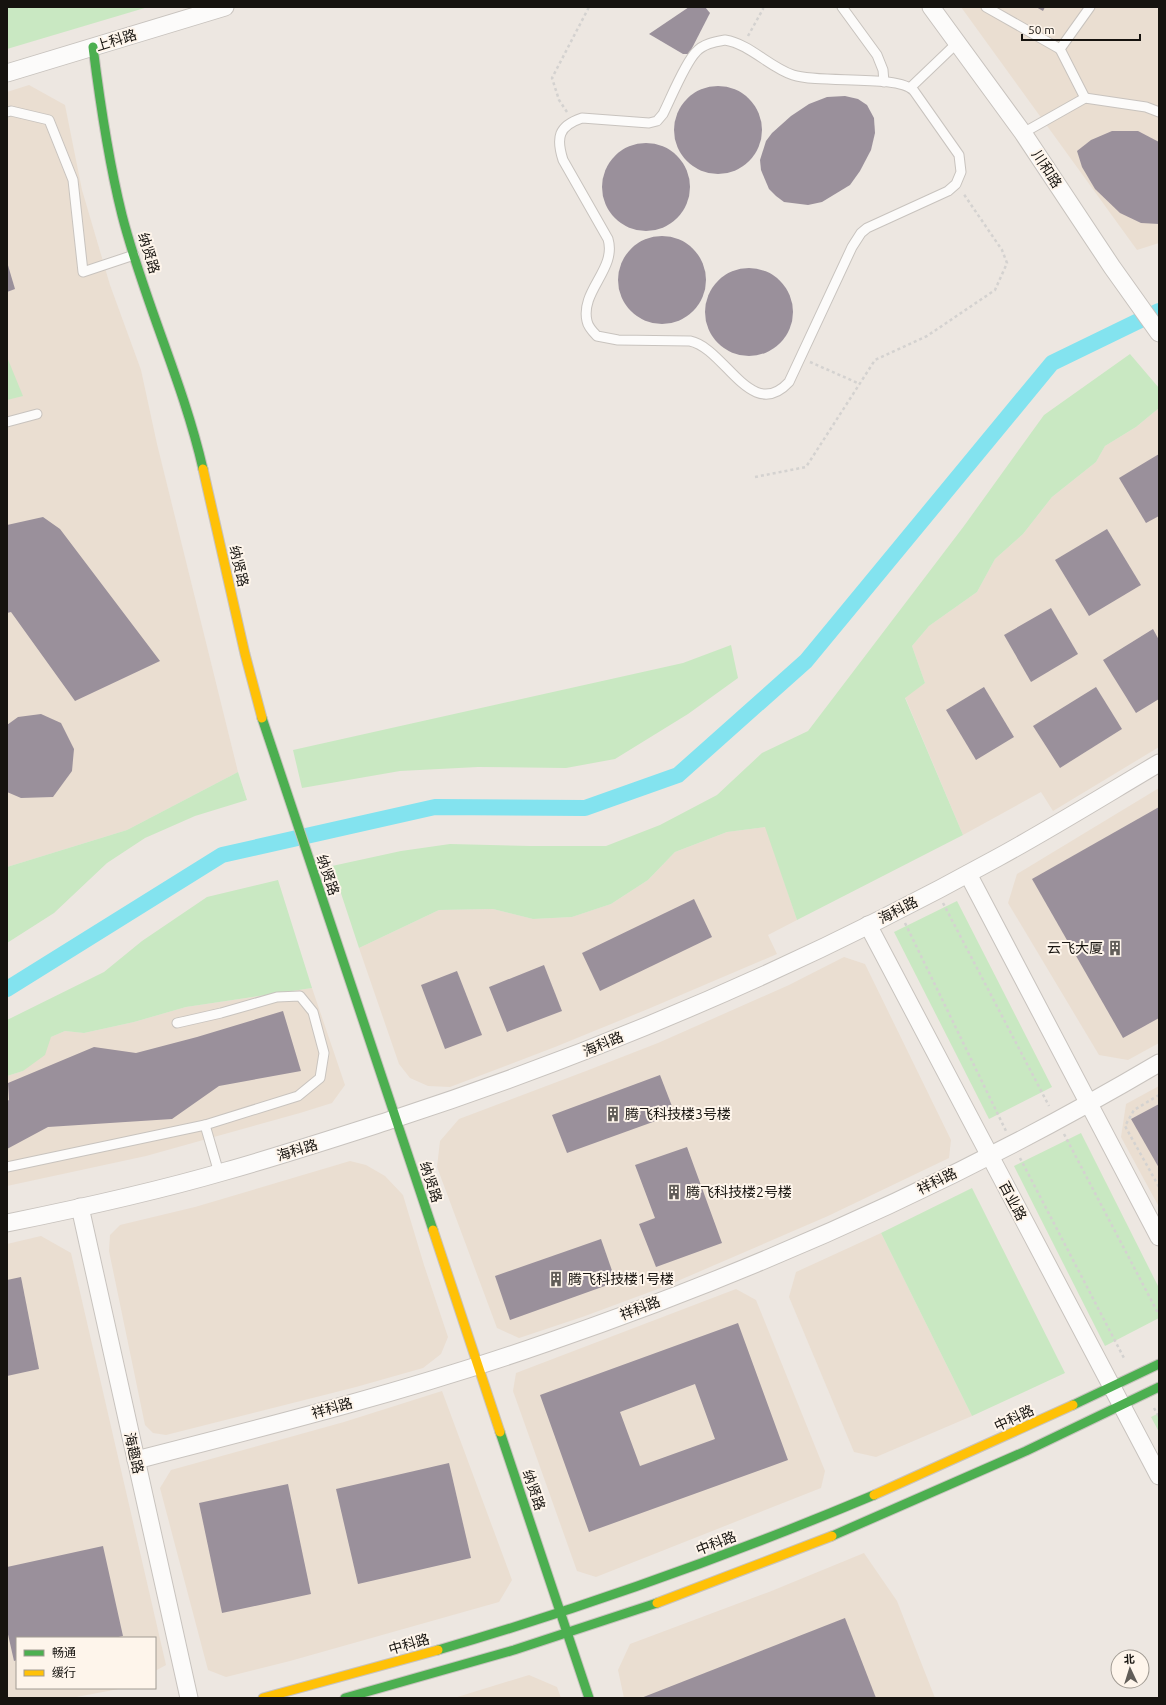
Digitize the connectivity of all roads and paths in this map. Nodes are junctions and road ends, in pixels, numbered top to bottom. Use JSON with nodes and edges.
{"nodes":[{"id":1,"x":225,"y":7,"type":"edge"},
{"id":2,"x":589,"y":7,"type":"edge"},
{"id":3,"x":763,"y":7,"type":"edge"},
{"id":4,"x":842,"y":7,"type":"edge"},
{"id":5,"x":931,"y":7,"type":"edge"},
{"id":6,"x":986,"y":7,"type":"edge"},
{"id":7,"x":1090,"y":7,"type":"edge"},
{"id":8,"x":957,"y":43,"type":"junction"},
{"id":9,"x":742,"y":46,"type":"junction"},
{"id":10,"x":93,"y":47,"type":"junction"},
{"id":11,"x":1060,"y":49,"type":"junction"},
{"id":12,"x":7,"y":73,"type":"edge"},
{"id":13,"x":884,"y":82,"type":"junction"},
{"id":14,"x":911,"y":87,"type":"junction"},
{"id":15,"x":1086,"y":98,"type":"junction"},
{"id":16,"x":7,"y":112,"type":"edge"},
{"id":17,"x":1159,"y":112,"type":"edge"},
{"id":18,"x":574,"y":121,"type":"junction"},
{"id":19,"x":1023,"y":133,"type":"junction"},
{"id":20,"x":956,"y":184,"type":"junction"},
{"id":21,"x":134,"y":255,"type":"junction"},
{"id":22,"x":1159,"y":333,"type":"edge"},
{"id":23,"x":800,"y":358,"type":"junction"},
{"id":24,"x":861,"y":384,"type":"junction"},
{"id":25,"x":37,"y":414,"type":"dead end"},
{"id":26,"x":7,"y":422,"type":"edge"},
{"id":27,"x":755,"y":478,"type":"dead end"},
{"id":28,"x":1159,"y":763,"type":"edge"},
{"id":29,"x":968,"y":874,"type":"junction"},
{"id":30,"x":937,"y":890,"type":"junction"},
{"id":31,"x":899,"y":910,"type":"junction"},
{"id":32,"x":868,"y":925,"type":"junction"},
{"id":33,"x":176,"y":1023,"type":"dead end"},
{"id":34,"x":1159,"y":1063,"type":"edge"},
{"id":35,"x":1159,"y":1096,"type":"edge"},
{"id":36,"x":1088,"y":1103,"type":"junction"},
{"id":37,"x":395,"y":1119,"type":"junction"},
{"id":38,"x":1056,"y":1120,"type":"junction"},
{"id":39,"x":206,"y":1125,"type":"junction"},
{"id":40,"x":1012,"y":1143,"type":"junction"},
{"id":41,"x":989,"y":1155,"type":"junction"},
{"id":42,"x":7,"y":1167,"type":"edge"},
{"id":43,"x":219,"y":1173,"type":"junction"},
{"id":44,"x":1159,"y":1187,"type":"edge"},
{"id":45,"x":80,"y":1207,"type":"junction"},
{"id":46,"x":7,"y":1223,"type":"edge"},
{"id":47,"x":1159,"y":1237,"type":"edge"},
{"id":48,"x":1159,"y":1315,"type":"edge"},
{"id":49,"x":1159,"y":1364,"type":"edge"},
{"id":50,"x":477,"y":1366,"type":"junction"},
{"id":51,"x":1134,"y":1376,"type":"junction"},
{"id":52,"x":1112,"y":1387,"type":"junction"},
{"id":53,"x":1159,"y":1387,"type":"edge"},
{"id":54,"x":1122,"y":1406,"type":"junction"},
{"id":55,"x":136,"y":1460,"type":"junction"},
{"id":56,"x":1159,"y":1476,"type":"edge"},
{"id":57,"x":560,"y":1613,"type":"junction"},
{"id":58,"x":567,"y":1633,"type":"junction"},
{"id":59,"x":189,"y":1698,"type":"edge"},
{"id":60,"x":264,"y":1698,"type":"edge"},
{"id":61,"x":345,"y":1698,"type":"edge"},
{"id":62,"x":589,"y":1698,"type":"edge"}],
"edges":[{"from":1,"to":10,"type":"street","name":"上科路"},
{"from":2,"to":18,"type":"path"},
{"from":3,"to":9,"type":"path"},
{"from":4,"to":13,"type":"lane"},
{"from":5,"to":8,"type":"street","name":"川和路"},
{"from":6,"to":11,"type":"lane"},
{"from":7,"to":11,"type":"lane"},
{"from":8,"to":14,"type":"lane"},
{"from":8,"to":19,"type":"street","name":"川和路"},
{"from":9,"to":13,"type":"lane"},
{"from":9,"to":18,"type":"lane"},
{"from":10,"to":12,"type":"street","name":"上科路"},
{"from":10,"to":21,"type":"street","name":"纳贤路"},
{"from":11,"to":15,"type":"lane"},
{"from":13,"to":14,"type":"lane"},
{"from":14,"to":20,"type":"lane"},
{"from":15,"to":17,"type":"lane"},
{"from":15,"to":19,"type":"lane"},
{"from":16,"to":21,"type":"lane"},
{"from":18,"to":23,"type":"lane"},
{"from":19,"to":22,"type":"street","name":"川和路"},
{"from":20,"to":23,"type":"lane"},
{"from":20,"to":24,"type":"path"},
{"from":21,"to":37,"type":"street","name":"纳贤路"},
{"from":23,"to":24,"type":"path"},
{"from":24,"to":27,"type":"path"},
{"from":25,"to":26,"type":"lane"},
{"from":28,"to":29,"type":"street","name":"海科路"},
{"from":29,"to":30,"type":"street","name":"海科路"},
{"from":29,"to":36,"type":"street"},
{"from":30,"to":31,"type":"street","name":"海科路"},
{"from":30,"to":38,"type":"path"},
{"from":31,"to":32,"type":"street","name":"海科路"},
{"from":31,"to":40,"type":"path"},
{"from":32,"to":37,"type":"street","name":"海科路"},
{"from":32,"to":41,"type":"street","name":"百业路"},
{"from":33,"to":39,"type":"lane"},
{"from":34,"to":36,"type":"street","name":"祥科路"},
{"from":35,"to":44,"type":"path"},
{"from":36,"to":38,"type":"street","name":"祥科路"},
{"from":36,"to":47,"type":"street"},
{"from":37,"to":43,"type":"street","name":"海科路"},
{"from":37,"to":50,"type":"street","name":"纳贤路"},
{"from":38,"to":40,"type":"street","name":"祥科路"},
{"from":38,"to":48,"type":"path"},
{"from":39,"to":42,"type":"lane"},
{"from":39,"to":43,"type":"lane"},
{"from":40,"to":41,"type":"street","name":"祥科路"},
{"from":40,"to":51,"type":"path"},
{"from":41,"to":50,"type":"street","name":"祥科路"},
{"from":41,"to":52,"type":"street","name":"百业路"},
{"from":43,"to":45,"type":"street","name":"海科路"},
{"from":45,"to":46,"type":"street","name":"海科路"},
{"from":45,"to":55,"type":"street","name":"海趣路"},
{"from":49,"to":51,"type":"street","name":"中科路"},
{"from":50,"to":55,"type":"street","name":"祥科路"},
{"from":50,"to":57,"type":"street","name":"纳贤路"},
{"from":51,"to":52,"type":"street","name":"中科路"},
{"from":52,"to":54,"type":"street","name":"百业路"},
{"from":52,"to":57,"type":"street","name":"中科路"},
{"from":53,"to":54,"type":"street"},
{"from":54,"to":56,"type":"street","name":"百业路"},
{"from":54,"to":58,"type":"street"},
{"from":55,"to":59,"type":"street","name":"海趣路"},
{"from":57,"to":58,"type":"street","name":"纳贤路"},
{"from":57,"to":60,"type":"street","name":"中科路"},
{"from":58,"to":61,"type":"street"},
{"from":58,"to":62,"type":"street","name":"纳贤路"}]}
